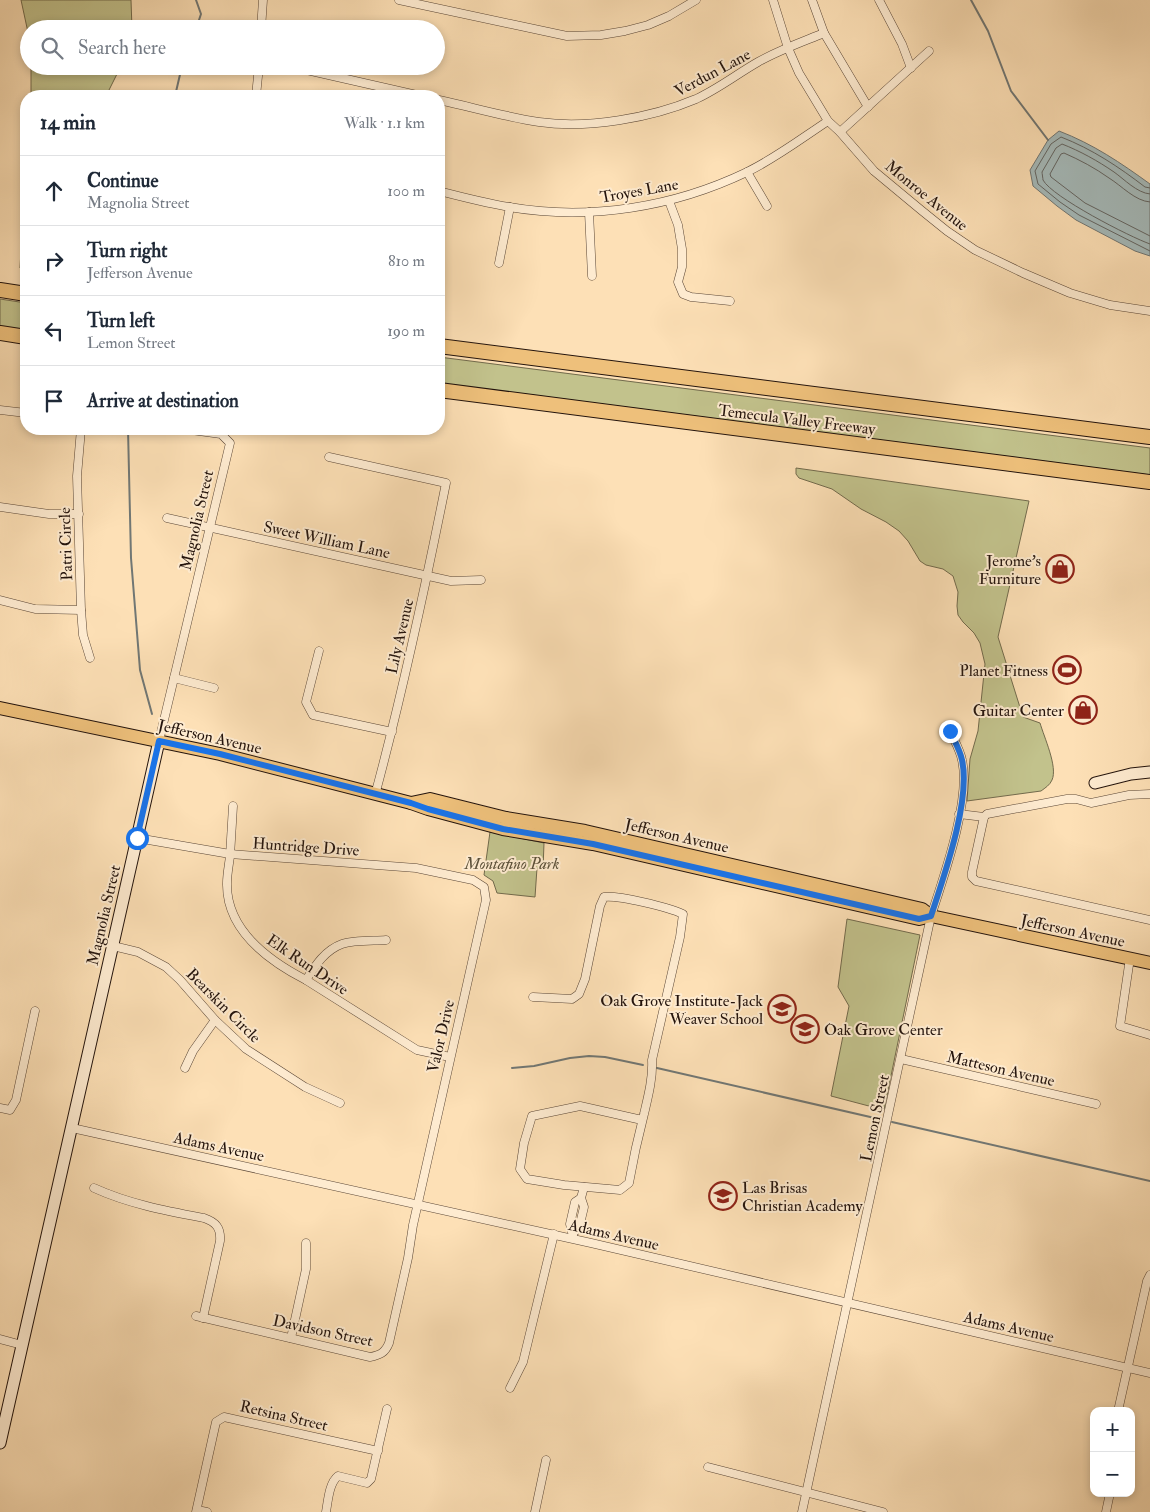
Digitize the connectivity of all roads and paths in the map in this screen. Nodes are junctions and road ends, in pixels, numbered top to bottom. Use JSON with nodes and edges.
{"nodes":[{"id":1,"x":263,"y":0,"type":"edge"},
{"id":2,"x":399,"y":0,"type":"edge"},
{"id":3,"x":696,"y":0,"type":"edge"},
{"id":4,"x":773,"y":0,"type":"edge"},
{"id":5,"x":812,"y":0,"type":"edge"},
{"id":6,"x":879,"y":0,"type":"edge"},
{"id":7,"x":262,"y":20,"type":"edge"},
{"id":8,"x":824,"y":33,"type":"junction"},
{"id":9,"x":788,"y":48,"type":"junction"},
{"id":10,"x":929,"y":51,"type":"dead end"},
{"id":11,"x":911,"y":68,"type":"junction"},
{"id":12,"x":258,"y":75,"type":"edge"},
{"id":13,"x":329,"y":75,"type":"edge"},
{"id":14,"x":257,"y":90,"type":"edge"},
{"id":15,"x":395,"y":90,"type":"edge"},
{"id":16,"x":445,"y":101,"type":"edge"},
{"id":17,"x":868,"y":107,"type":"junction"},
{"id":18,"x":828,"y":121,"type":"junction"},
{"id":19,"x":840,"y":132,"type":"junction"},
{"id":20,"x":747,"y":172,"type":"junction"},
{"id":21,"x":445,"y":192,"type":"edge"},
{"id":22,"x":669,"y":201,"type":"junction"},
{"id":23,"x":767,"y":206,"type":"dead end"},
{"id":24,"x":510,"y":207,"type":"junction"},
{"id":25,"x":589,"y":212,"type":"junction"},
{"id":26,"x":499,"y":263,"type":"dead end"},
{"id":27,"x":592,"y":276,"type":"dead end"},
{"id":28,"x":0,"y":290,"type":"edge"},
{"id":29,"x":20,"y":293,"type":"edge"},
{"id":30,"x":730,"y":301,"type":"dead end"},
{"id":31,"x":1150,"y":311,"type":"edge"},
{"id":32,"x":0,"y":333,"type":"edge"},
{"id":33,"x":20,"y":336,"type":"edge"},
{"id":34,"x":445,"y":347,"type":"edge"},
{"id":35,"x":445,"y":391,"type":"edge"},
{"id":36,"x":0,"y":410,"type":"edge"},
{"id":37,"x":20,"y":413,"type":"edge"},
{"id":38,"x":80,"y":435,"type":"edge"},
{"id":39,"x":222,"y":435,"type":"edge"},
{"id":40,"x":1150,"y":438,"type":"edge"},
{"id":41,"x":329,"y":457,"type":"dead end"},
{"id":42,"x":1150,"y":482,"type":"edge"},
{"id":43,"x":0,"y":507,"type":"edge"},
{"id":44,"x":79,"y":514,"type":"junction"},
{"id":45,"x":167,"y":518,"type":"dead end"},
{"id":46,"x":211,"y":528,"type":"junction"},
{"id":47,"x":427,"y":575,"type":"junction"},
{"id":48,"x":481,"y":580,"type":"dead end"},
{"id":49,"x":0,"y":600,"type":"edge"},
{"id":50,"x":81,"y":610,"type":"junction"},
{"id":51,"x":319,"y":651,"type":"dead end"},
{"id":52,"x":90,"y":658,"type":"dead end"},
{"id":53,"x":174,"y":678,"type":"junction"},
{"id":54,"x":214,"y":688,"type":"dead end"},
{"id":55,"x":0,"y":708,"type":"edge"},
{"id":56,"x":950,"y":731,"type":"dead end"},
{"id":57,"x":392,"y":732,"type":"junction"},
{"id":58,"x":159,"y":741,"type":"junction"},
{"id":59,"x":1150,"y":772,"type":"edge"},
{"id":60,"x":1095,"y":783,"type":"dead end"},
{"id":61,"x":1150,"y":794,"type":"edge"},
{"id":62,"x":375,"y":795,"type":"junction"},
{"id":63,"x":411,"y":803,"type":"junction"},
{"id":64,"x":233,"y":806,"type":"dead end"},
{"id":65,"x":960,"y":814,"type":"junction"},
{"id":66,"x":984,"y":817,"type":"junction"},
{"id":67,"x":137,"y":838,"type":"junction"},
{"id":68,"x":593,"y":844,"type":"junction"},
{"id":69,"x":230,"y":854,"type":"junction"},
{"id":70,"x":694,"y":856,"type":"junction"},
{"id":71,"x":473,"y":880,"type":"joint"},
{"id":72,"x":931,"y":916,"type":"junction"},
{"id":73,"x":1150,"y":920,"type":"edge"},
{"id":74,"x":386,"y":940,"type":"dead end"},
{"id":75,"x":113,"y":946,"type":"junction"},
{"id":76,"x":1130,"y":958,"type":"junction"},
{"id":77,"x":1150,"y":963,"type":"edge"},
{"id":78,"x":306,"y":980,"type":"junction"},
{"id":79,"x":532,"y":997,"type":"dead end"},
{"id":80,"x":35,"y":1011,"type":"dead end"},
{"id":81,"x":215,"y":1020,"type":"junction"},
{"id":82,"x":1150,"y":1035,"type":"edge"},
{"id":83,"x":450,"y":1057,"type":"junction"},
{"id":84,"x":901,"y":1059,"type":"junction"},
{"id":85,"x":185,"y":1068,"type":"dead end"},
{"id":86,"x":340,"y":1103,"type":"dead end"},
{"id":87,"x":1096,"y":1104,"type":"dead end"},
{"id":88,"x":0,"y":1108,"type":"edge"},
{"id":89,"x":642,"y":1120,"type":"junction"},
{"id":90,"x":72,"y":1128,"type":"junction"},
{"id":91,"x":584,"y":1187,"type":"junction"},
{"id":92,"x":94,"y":1188,"type":"dead end"},
{"id":93,"x":581,"y":1198,"type":"junction"},
{"id":94,"x":417,"y":1204,"type":"junction"},
{"id":95,"x":572,"y":1212,"type":"junction"},
{"id":96,"x":582,"y":1214,"type":"junction"},
{"id":97,"x":554,"y":1234,"type":"junction"},
{"id":98,"x":573,"y":1236,"type":"junction"},
{"id":99,"x":306,"y":1243,"type":"dead end"},
{"id":100,"x":1150,"y":1275,"type":"edge"},
{"id":101,"x":847,"y":1303,"type":"junction"},
{"id":102,"x":291,"y":1338,"type":"junction"},
{"id":103,"x":0,"y":1339,"type":"edge"},
{"id":104,"x":22,"y":1345,"type":"junction"},
{"id":105,"x":1127,"y":1368,"type":"junction"},
{"id":106,"x":1150,"y":1373,"type":"edge"},
{"id":107,"x":510,"y":1388,"type":"dead end"},
{"id":108,"x":1119,"y":1407,"type":"edge"},
{"id":109,"x":387,"y":1409,"type":"dead end"},
{"id":110,"x":0,"y":1443,"type":"edge"},
{"id":111,"x":378,"y":1451,"type":"junction"},
{"id":112,"x":546,"y":1460,"type":"dead end"},
{"id":113,"x":708,"y":1467,"type":"dead end"},
{"id":114,"x":806,"y":1494,"type":"junction"},
{"id":115,"x":1109,"y":1497,"type":"edge"},
{"id":116,"x":196,"y":1511,"type":"edge"},
{"id":117,"x":207,"y":1512,"type":"edge"},
{"id":118,"x":326,"y":1512,"type":"edge"},
{"id":119,"x":535,"y":1512,"type":"edge"},
{"id":120,"x":802,"y":1512,"type":"edge"},
{"id":121,"x":883,"y":1512,"type":"edge"},
{"id":122,"x":1106,"y":1512,"type":"edge"}],
"edges":[{"from":1,"to":7,"type":"street"},
{"from":2,"to":3,"type":"street"},
{"from":4,"to":9,"type":"street","name":"Monroe Avenue"},
{"from":5,"to":8,"type":"street"},
{"from":6,"to":11,"type":"street"},
{"from":8,"to":9,"type":"street","name":"Verdun Lane"},
{"from":8,"to":17,"type":"street"},
{"from":9,"to":16,"type":"street","name":"Verdun Lane"},
{"from":9,"to":18,"type":"street","name":"Monroe Avenue"},
{"from":10,"to":11,"type":"street"},
{"from":11,"to":17,"type":"street"},
{"from":12,"to":14,"type":"street"},
{"from":13,"to":15,"type":"street"},
{"from":17,"to":19,"type":"street"},
{"from":18,"to":19,"type":"street","name":"Monroe Avenue"},
{"from":18,"to":20,"type":"street","name":"Troyes Lane"},
{"from":19,"to":31,"type":"street","name":"Monroe Avenue"},
{"from":20,"to":22,"type":"street","name":"Troyes Lane"},
{"from":20,"to":23,"type":"street"},
{"from":21,"to":24,"type":"street","name":"Troyes Lane"},
{"from":22,"to":25,"type":"street","name":"Troyes Lane"},
{"from":22,"to":30,"type":"street"},
{"from":24,"to":25,"type":"street","name":"Troyes Lane"},
{"from":24,"to":26,"type":"street"},
{"from":25,"to":27,"type":"street"},
{"from":28,"to":29,"type":"highway"},
{"from":32,"to":33,"type":"highway"},
{"from":34,"to":40,"type":"highway","name":"Temecula Valley Freeway"},
{"from":35,"to":42,"type":"highway","name":"Temecula Valley Freeway"},
{"from":36,"to":37,"type":"street"},
{"from":38,"to":44,"type":"street","name":"Patri Circle"},
{"from":39,"to":46,"type":"street","name":"Magnolia Street"},
{"from":41,"to":47,"type":"street","name":"Lily Avenue"},
{"from":43,"to":44,"type":"street"},
{"from":44,"to":50,"type":"street","name":"Patri Circle"},
{"from":45,"to":46,"type":"street","name":"Sweet William Lane"},
{"from":46,"to":47,"type":"street","name":"Sweet William Lane"},
{"from":46,"to":53,"type":"street","name":"Magnolia Street"},
{"from":47,"to":48,"type":"street","name":"Sweet William Lane"},
{"from":47,"to":57,"type":"street","name":"Lily Avenue"},
{"from":49,"to":50,"type":"street"},
{"from":50,"to":52,"type":"street","name":"Patri Circle"},
{"from":51,"to":57,"type":"street"},
{"from":53,"to":54,"type":"street"},
{"from":53,"to":58,"type":"street","name":"Magnolia Street"},
{"from":55,"to":58,"type":"main road","name":"Jefferson Avenue"},
{"from":56,"to":65,"type":"street","name":"Lemon Street"},
{"from":57,"to":62,"type":"street","name":"Lily Avenue"},
{"from":58,"to":62,"type":"main road","name":"Jefferson Avenue"},
{"from":58,"to":67,"type":"street","name":"Magnolia Street"},
{"from":59,"to":60,"type":"street"},
{"from":61,"to":66,"type":"street"},
{"from":62,"to":63,"type":"main road","name":"Jefferson Avenue"},
{"from":63,"to":68,"type":"main road","name":"Jefferson Avenue"},
{"from":63,"to":70,"type":"main road","name":"Jefferson Avenue"},
{"from":64,"to":69,"type":"street","name":"Elk Run Drive"},
{"from":65,"to":66,"type":"street"},
{"from":65,"to":72,"type":"street","name":"Lemon Street"},
{"from":66,"to":73,"type":"street"},
{"from":67,"to":69,"type":"street","name":"Huntridge Drive"},
{"from":67,"to":75,"type":"street","name":"Magnolia Street"},
{"from":68,"to":70,"type":"main road"},
{"from":68,"to":72,"type":"main road","name":"Jefferson Avenue"},
{"from":69,"to":71,"type":"street","name":"Huntridge Drive"},
{"from":69,"to":78,"type":"street","name":"Elk Run Drive"},
{"from":70,"to":72,"type":"main road","name":"Jefferson Avenue"},
{"from":71,"to":83,"type":"street","name":"Valor Drive"},
{"from":72,"to":76,"type":"main road","name":"Jefferson Avenue"},
{"from":72,"to":84,"type":"street","name":"Lemon Street"},
{"from":74,"to":78,"type":"street"},
{"from":75,"to":81,"type":"street","name":"Bearskin Circle"},
{"from":75,"to":90,"type":"street","name":"Magnolia Street"},
{"from":76,"to":77,"type":"main road","name":"Jefferson Avenue"},
{"from":76,"to":82,"type":"street"},
{"from":78,"to":83,"type":"street","name":"Elk Run Drive"},
{"from":79,"to":89,"type":"street"},
{"from":80,"to":88,"type":"street"},
{"from":81,"to":85,"type":"street"},
{"from":81,"to":86,"type":"street","name":"Bearskin Circle"},
{"from":83,"to":94,"type":"street","name":"Valor Drive"},
{"from":84,"to":87,"type":"street","name":"Matteson Avenue"},
{"from":84,"to":101,"type":"street","name":"Lemon Street"},
{"from":89,"to":91,"type":"street"},
{"from":89,"to":91,"type":"street"},
{"from":90,"to":94,"type":"street","name":"Adams Avenue"},
{"from":90,"to":104,"type":"street","name":"Magnolia Street"},
{"from":91,"to":93,"type":"street"},
{"from":92,"to":102,"type":"street","name":"Davidson Street"},
{"from":93,"to":95,"type":"street"},
{"from":93,"to":96,"type":"street"},
{"from":94,"to":97,"type":"street","name":"Adams Avenue"},
{"from":94,"to":102,"type":"street","name":"Davidson Street"},
{"from":95,"to":96,"type":"street"},
{"from":95,"to":98,"type":"street"},
{"from":96,"to":98,"type":"street"},
{"from":97,"to":98,"type":"street","name":"Adams Avenue"},
{"from":97,"to":107,"type":"street"},
{"from":98,"to":101,"type":"street","name":"Adams Avenue"},
{"from":99,"to":102,"type":"street"},
{"from":100,"to":105,"type":"street"},
{"from":101,"to":105,"type":"street","name":"Adams Avenue"},
{"from":101,"to":114,"type":"street","name":"Lemon Street"},
{"from":103,"to":104,"type":"street"},
{"from":104,"to":110,"type":"street","name":"Magnolia Street"},
{"from":105,"to":106,"type":"street","name":"Adams Avenue"},
{"from":105,"to":108,"type":"street"},
{"from":109,"to":111,"type":"street"},
{"from":111,"to":116,"type":"street","name":"Retsina Street"},
{"from":111,"to":118,"type":"street"},
{"from":112,"to":119,"type":"street"},
{"from":113,"to":114,"type":"street"},
{"from":114,"to":120,"type":"street","name":"Lemon Street"},
{"from":114,"to":121,"type":"street"},
{"from":115,"to":122,"type":"street"},
{"from":116,"to":117,"type":"street"}]}
